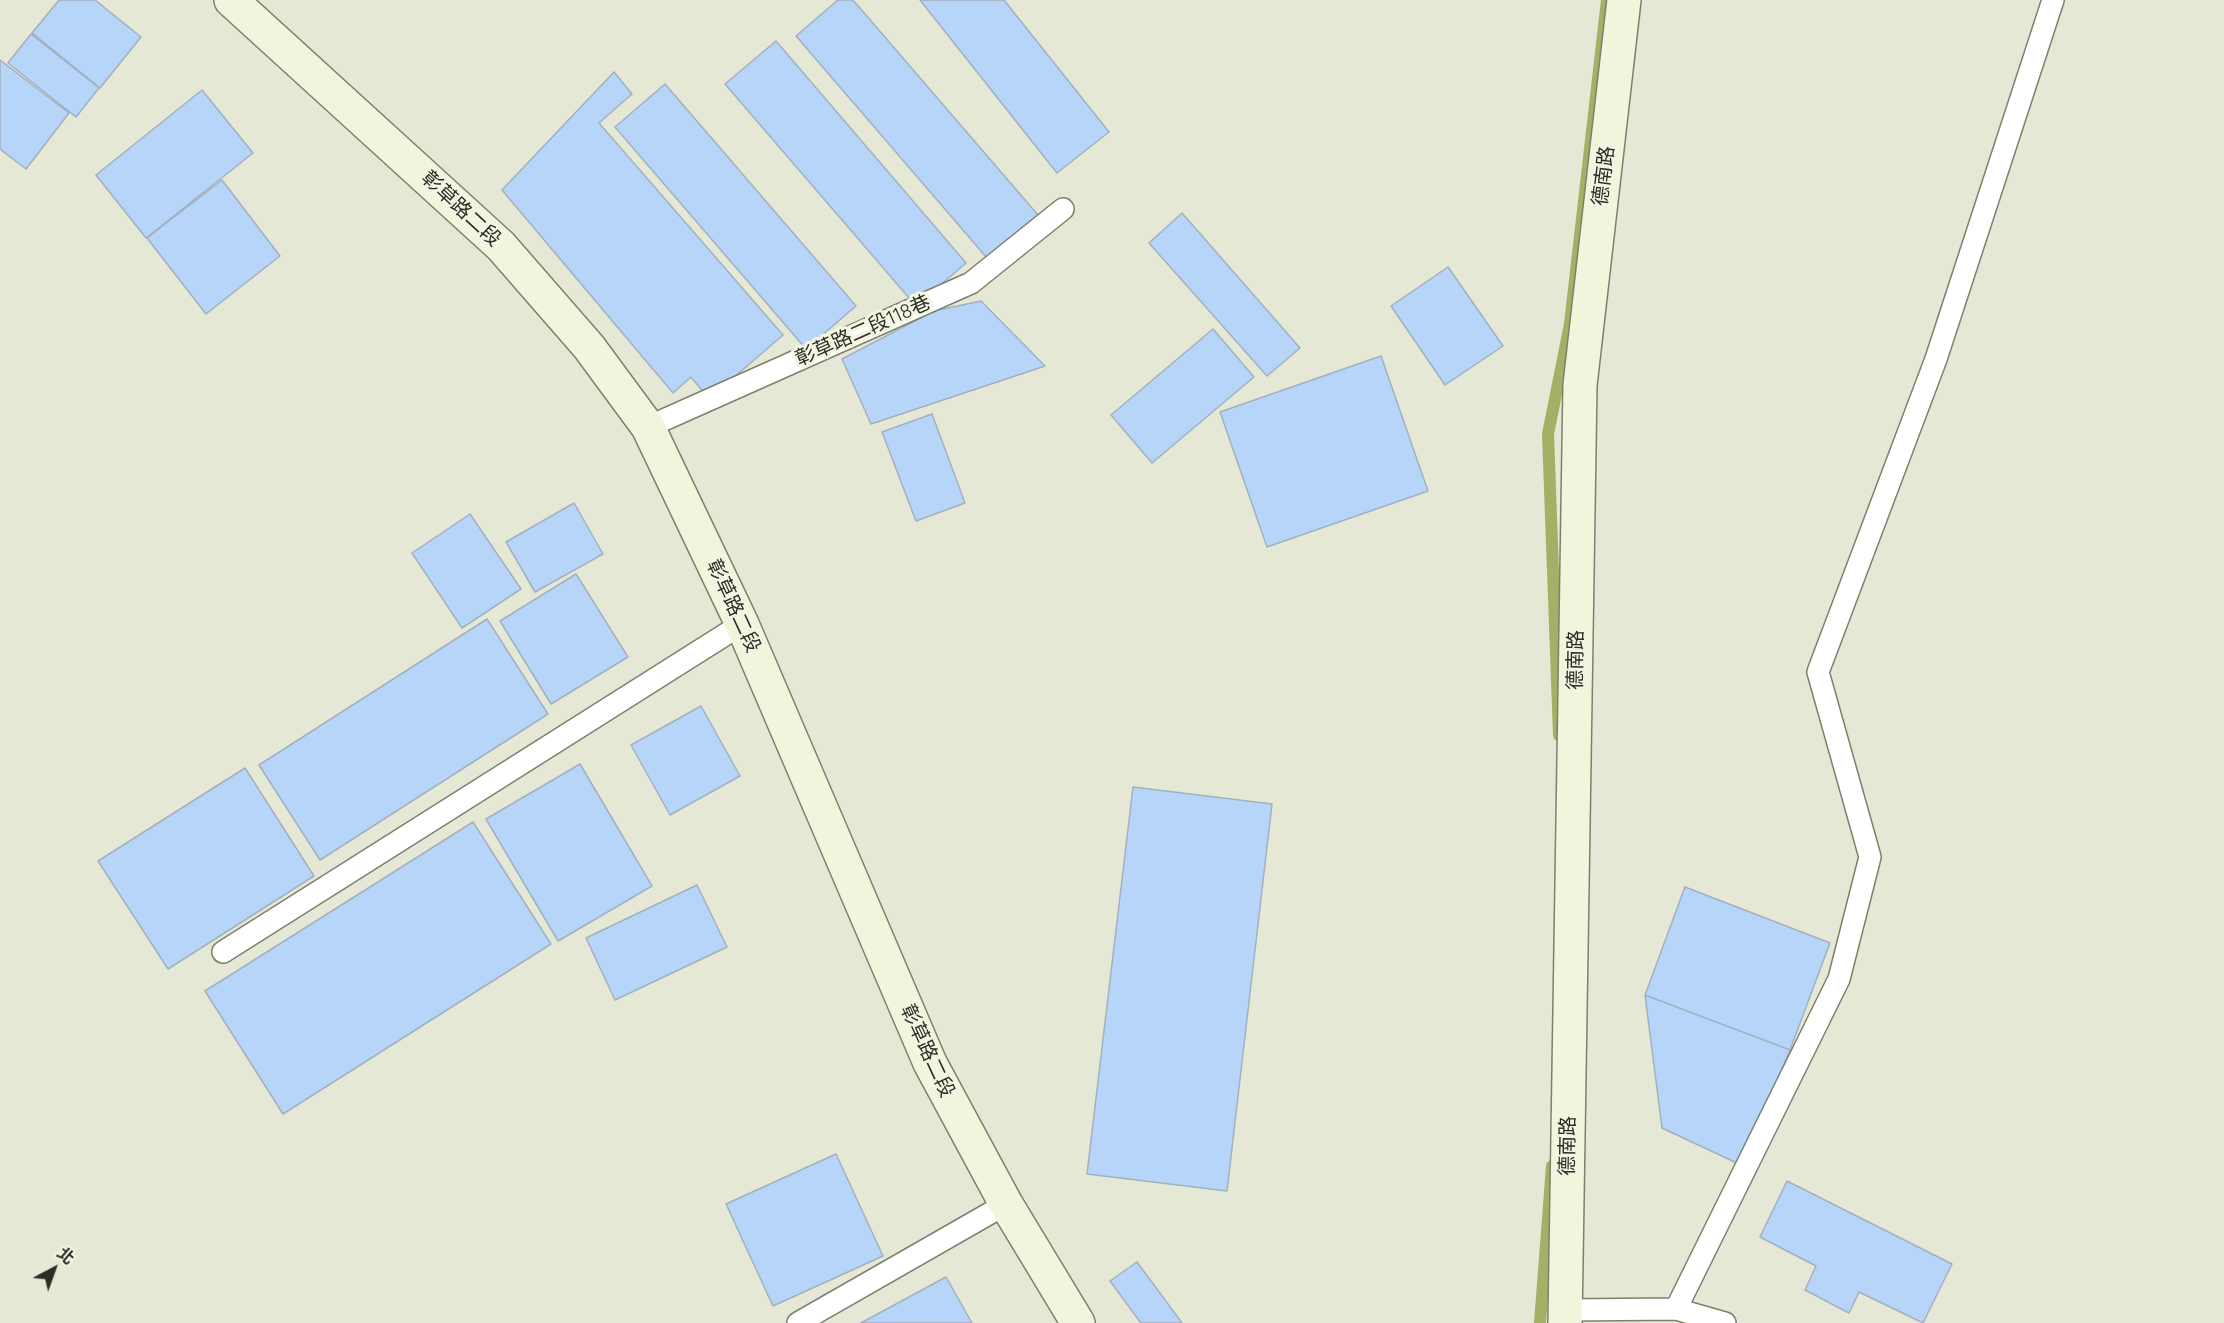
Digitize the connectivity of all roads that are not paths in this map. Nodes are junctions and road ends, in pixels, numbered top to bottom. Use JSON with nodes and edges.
{"nodes":[{"id":1,"x":231,"y":0,"type":"edge"},
{"id":2,"x":1624,"y":0,"type":"edge"},
{"id":3,"x":2053,"y":0,"type":"edge"},
{"id":4,"x":1063,"y":209,"type":"dead end"},
{"id":5,"x":648,"y":427,"type":"junction"},
{"id":6,"x":742,"y":624,"type":"junction"},
{"id":7,"x":224,"y":952,"type":"dead end"},
{"id":8,"x":1005,"y":1204,"type":"junction"},
{"id":9,"x":1676,"y":1309,"type":"junction"},
{"id":10,"x":1565,"y":1316,"type":"edge"},
{"id":11,"x":798,"y":1323,"type":"edge"},
{"id":12,"x":1078,"y":1323,"type":"edge"},
{"id":13,"x":1725,"y":1323,"type":"edge"}],
"edges":[{"from":1,"to":5,"type":"street","name":"彰草路二段"},
{"from":2,"to":10,"type":"street","name":"德南路"},
{"from":3,"to":9,"type":"lane"},
{"from":4,"to":5,"type":"lane","name":"彰草路二段118巷"},
{"from":5,"to":6,"type":"street","name":"彰草路二段"},
{"from":6,"to":7,"type":"lane"},
{"from":6,"to":8,"type":"street","name":"彰草路二段"},
{"from":8,"to":11,"type":"lane"},
{"from":8,"to":12,"type":"street","name":"彰草路二段"},
{"from":9,"to":10,"type":"lane"},
{"from":9,"to":13,"type":"lane"}]}
